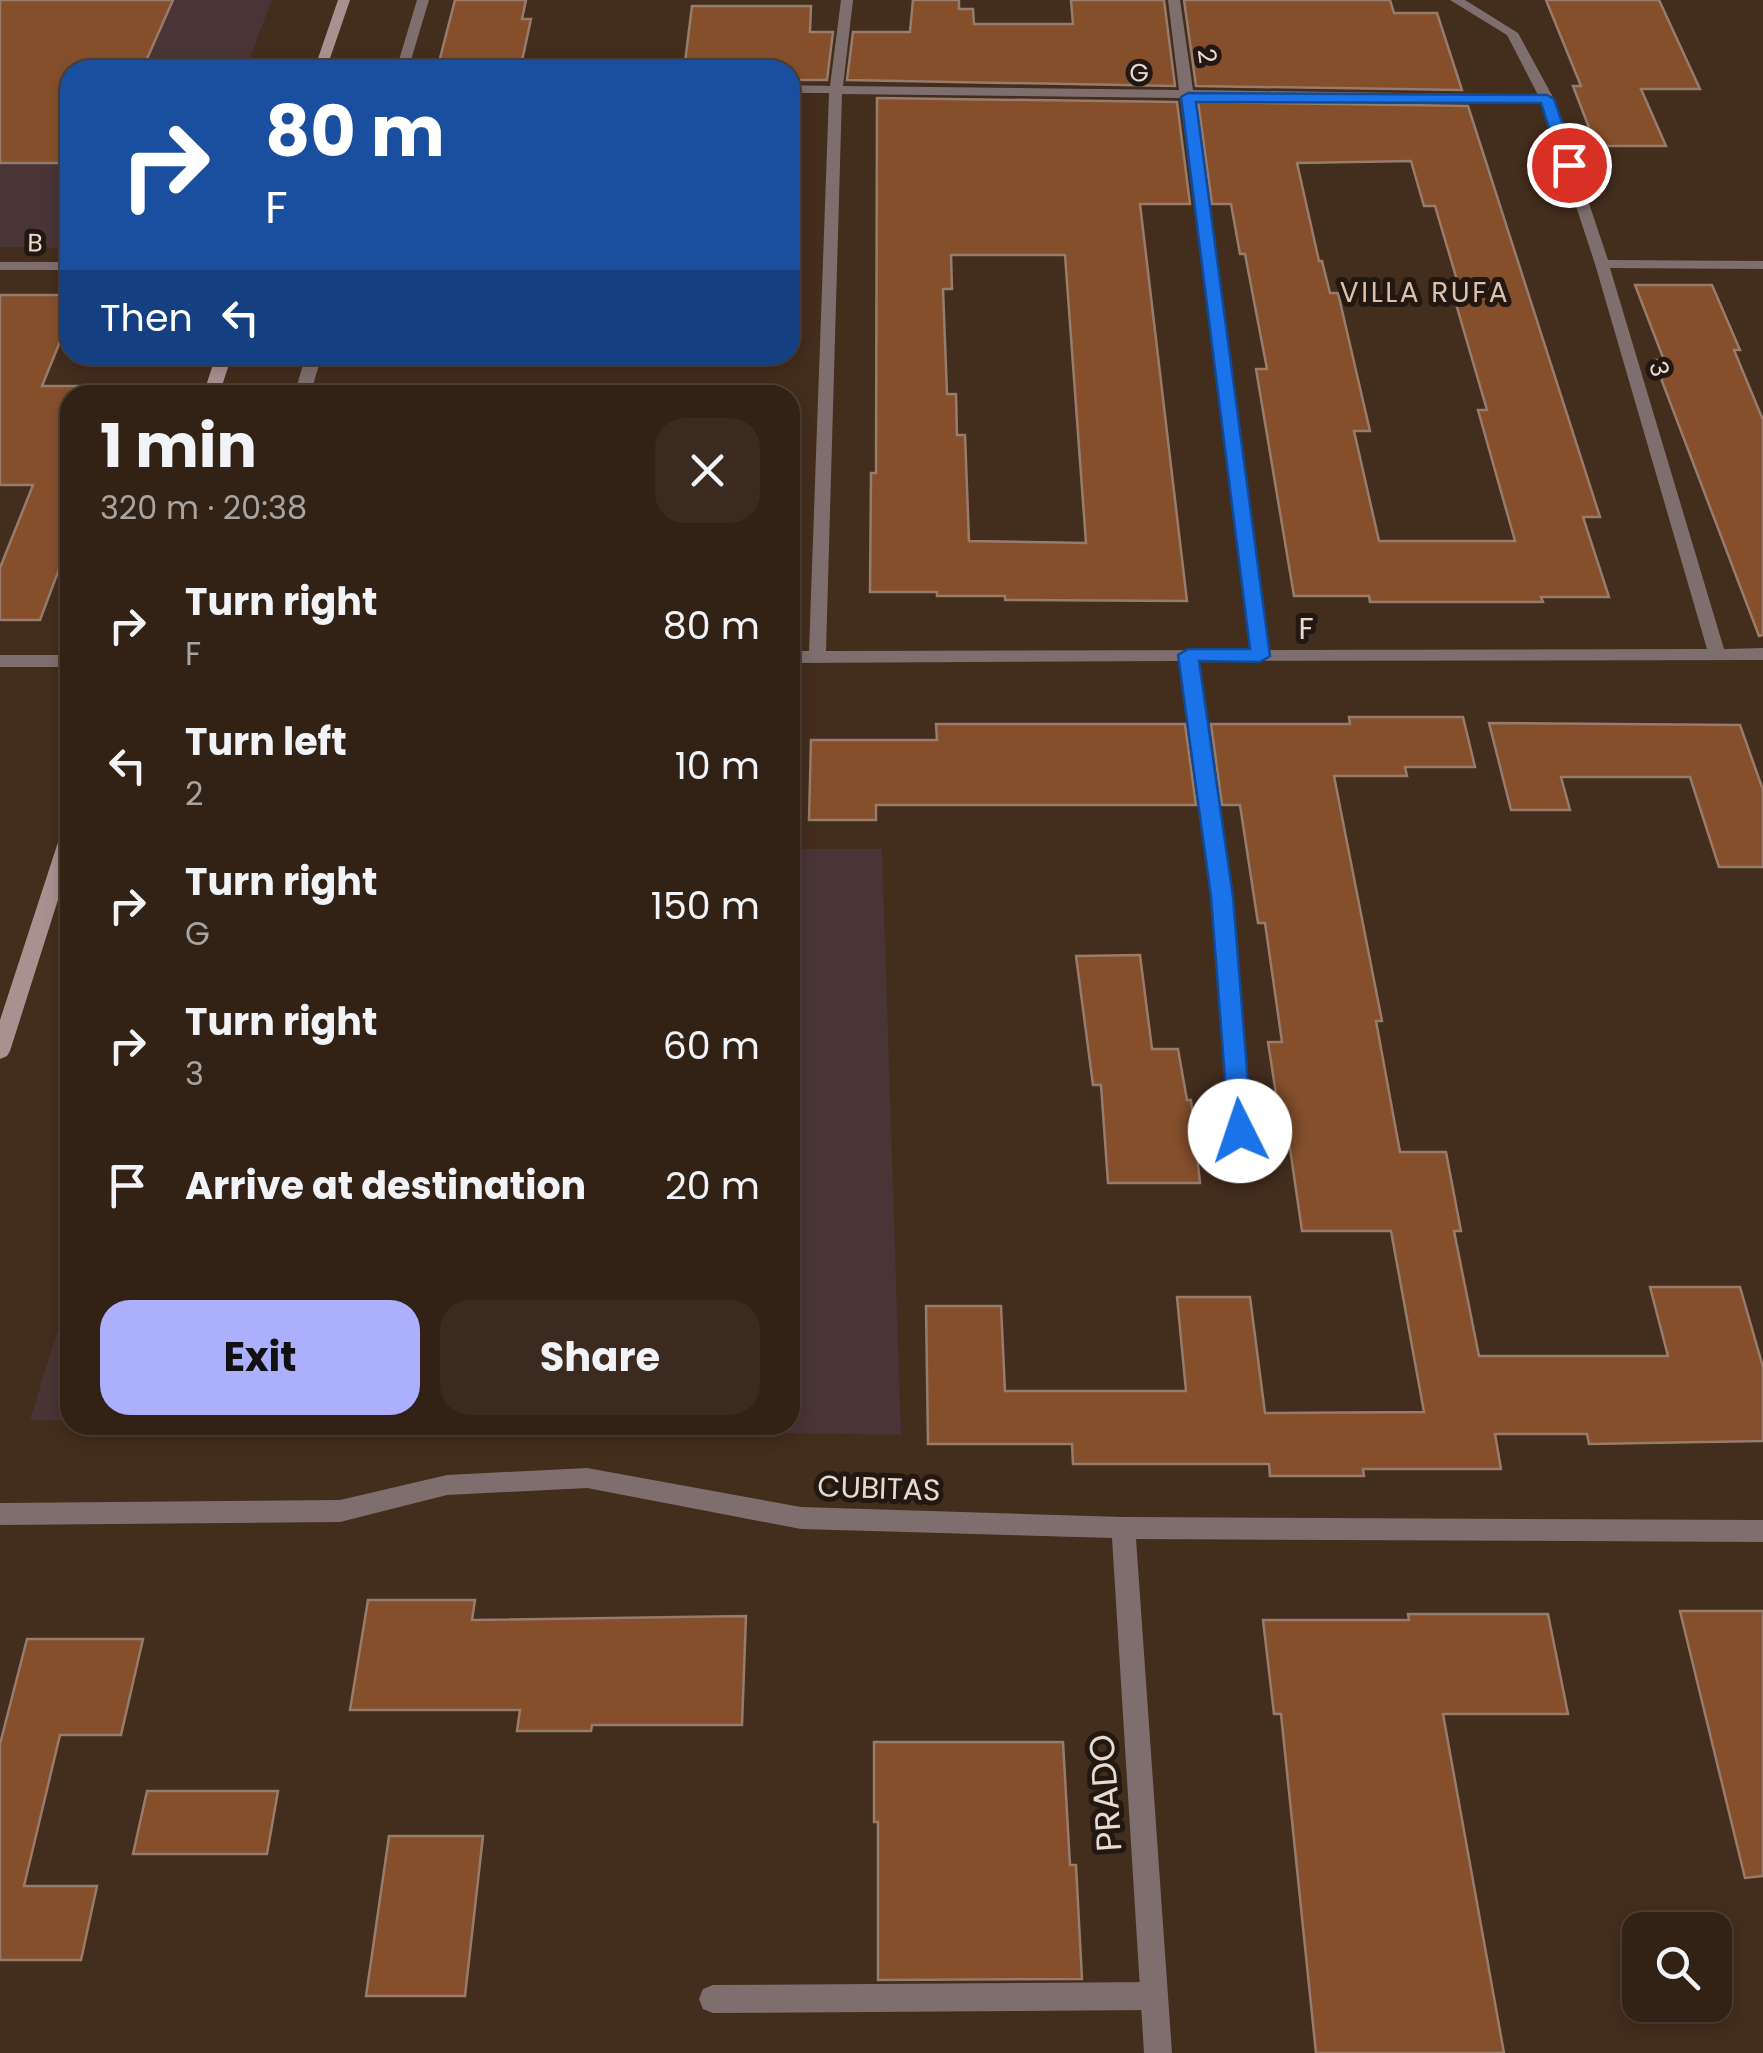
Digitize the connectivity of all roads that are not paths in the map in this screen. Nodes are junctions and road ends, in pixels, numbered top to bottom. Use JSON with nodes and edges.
{"nodes":[{"id":1,"x":344,"y":0,"type":"edge"},
{"id":2,"x":423,"y":0,"type":"edge"},
{"id":3,"x":848,"y":0,"type":"edge"},
{"id":4,"x":1174,"y":0,"type":"edge"},
{"id":5,"x":1456,"y":0,"type":"edge"},
{"id":6,"x":323,"y":60,"type":"edge"},
{"id":7,"x":405,"y":60,"type":"edge"},
{"id":8,"x":800,"y":89,"type":"edge"},
{"id":9,"x":836,"y":90,"type":"junction"},
{"id":10,"x":1188,"y":97,"type":"junction"},
{"id":11,"x":1547,"y":99,"type":"junction"},
{"id":12,"x":1602,"y":264,"type":"junction"},
{"id":13,"x":0,"y":266,"type":"edge"},
{"id":14,"x":60,"y":266,"type":"edge"},
{"id":15,"x":1763,"y":266,"type":"edge"},
{"id":16,"x":1717,"y":654,"type":"junction"},
{"id":17,"x":1763,"y":654,"type":"edge"},
{"id":18,"x":1188,"y":655,"type":"junction"},
{"id":19,"x":1260,"y":656,"type":"junction"},
{"id":20,"x":800,"y":657,"type":"edge"},
{"id":21,"x":817,"y":657,"type":"junction"},
{"id":22,"x":0,"y":661,"type":"edge"},
{"id":23,"x":60,"y":661,"type":"edge"},
{"id":24,"x":60,"y":864,"type":"edge"},
{"id":25,"x":0,"y":1051,"type":"edge"},
{"id":26,"x":1240,"y":1131,"type":"dead end"},
{"id":27,"x":0,"y":1514,"type":"edge"},
{"id":28,"x":1122,"y":1528,"type":"junction"},
{"id":29,"x":1763,"y":1532,"type":"edge"},
{"id":30,"x":1154,"y":1996,"type":"junction"},
{"id":31,"x":712,"y":1999,"type":"dead end"},
{"id":32,"x":1158,"y":2053,"type":"edge"}],
"edges":[{"from":1,"to":6,"type":"main road"},
{"from":2,"to":7,"type":"street"},
{"from":3,"to":9,"type":"street"},
{"from":4,"to":10,"type":"street","name":"2"},
{"from":5,"to":11,"type":"street"},
{"from":8,"to":9,"type":"street","name":"G"},
{"from":9,"to":10,"type":"street","name":"G"},
{"from":9,"to":21,"type":"street"},
{"from":10,"to":11,"type":"street","name":"G"},
{"from":10,"to":19,"type":"street","name":"2"},
{"from":11,"to":12,"type":"street","name":"3"},
{"from":12,"to":15,"type":"street"},
{"from":12,"to":16,"type":"street","name":"3"},
{"from":13,"to":14,"type":"street","name":"B"},
{"from":16,"to":17,"type":"street","name":"F"},
{"from":16,"to":19,"type":"street","name":"F"},
{"from":18,"to":19,"type":"street","name":"F"},
{"from":18,"to":21,"type":"street","name":"F"},
{"from":18,"to":26,"type":"street"},
{"from":20,"to":21,"type":"street","name":"F"},
{"from":22,"to":23,"type":"street"},
{"from":24,"to":25,"type":"main road"},
{"from":27,"to":28,"type":"street","name":"CUBITAS"},
{"from":28,"to":29,"type":"street","name":"CUBITAS"},
{"from":28,"to":30,"type":"street","name":"PRADO"},
{"from":30,"to":31,"type":"street"},
{"from":30,"to":32,"type":"street","name":"PRADO"}]}
